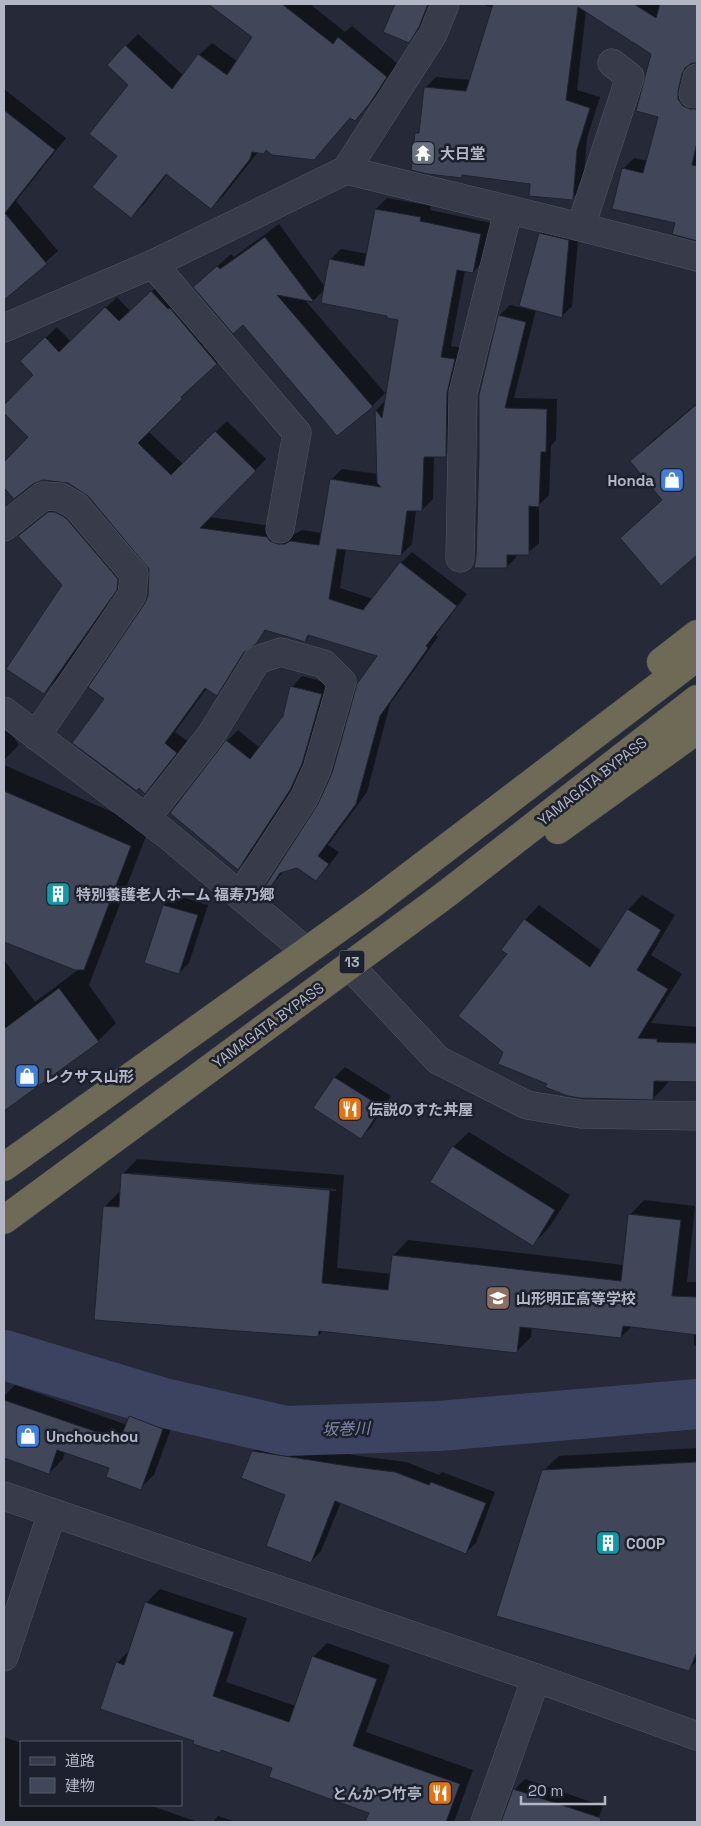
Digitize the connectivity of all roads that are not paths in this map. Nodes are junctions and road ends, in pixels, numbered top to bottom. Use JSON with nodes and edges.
{"nodes":[{"id":1,"x":445,"y":4,"type":"edge"},
{"id":2,"x":612,"y":63,"type":"dead end"},
{"id":3,"x":346,"y":170,"type":"junction"},
{"id":4,"x":508,"y":211,"type":"junction"},
{"id":5,"x":581,"y":226,"type":"junction"},
{"id":6,"x":697,"y":257,"type":"edge"},
{"id":7,"x":153,"y":264,"type":"junction"},
{"id":8,"x":4,"y":328,"type":"edge"},
{"id":9,"x":4,"y":527,"type":"edge"},
{"id":10,"x":280,"y":529,"type":"dead end"},
{"id":11,"x":460,"y":558,"type":"dead end"},
{"id":12,"x":697,"y":634,"type":"edge"},
{"id":13,"x":697,"y":658,"type":"edge"},
{"id":14,"x":697,"y":699,"type":"edge"},
{"id":15,"x":4,"y":712,"type":"edge"},
{"id":16,"x":697,"y":730,"type":"edge"},
{"id":17,"x":36,"y":736,"type":"junction"},
{"id":18,"x":146,"y":818,"type":"junction"},
{"id":19,"x":240,"y":896,"type":"junction"},
{"id":20,"x":374,"y":903,"type":"junction"},
{"id":21,"x":306,"y":951,"type":"junction"},
{"id":22,"x":352,"y":962,"type":"junction"},
{"id":23,"x":697,"y":1116,"type":"edge"},
{"id":24,"x":4,"y":1167,"type":"edge"},
{"id":25,"x":4,"y":1220,"type":"edge"},
{"id":26,"x":4,"y":1496,"type":"edge"},
{"id":27,"x":52,"y":1513,"type":"junction"},
{"id":28,"x":4,"y":1657,"type":"edge"},
{"id":29,"x":536,"y":1678,"type":"junction"},
{"id":30,"x":697,"y":1736,"type":"edge"},
{"id":31,"x":484,"y":1822,"type":"edge"}],
"edges":[{"from":1,"to":3,"type":"street"},
{"from":2,"to":5,"type":"street"},
{"from":3,"to":4,"type":"street"},
{"from":3,"to":7,"type":"street"},
{"from":4,"to":5,"type":"street"},
{"from":4,"to":11,"type":"street"},
{"from":5,"to":6,"type":"street"},
{"from":7,"to":8,"type":"street"},
{"from":7,"to":10,"type":"street"},
{"from":9,"to":17,"type":"street"},
{"from":12,"to":20,"type":"highway"},
{"from":13,"to":20,"type":"highway","number":"13"},
{"from":14,"to":22,"type":"highway","name":"YAMAGATA BYPASS","number":"13"},
{"from":15,"to":17,"type":"street"},
{"from":16,"to":22,"type":"highway"},
{"from":17,"to":18,"type":"street"},
{"from":18,"to":19,"type":"street"},
{"from":18,"to":19,"type":"street"},
{"from":19,"to":21,"type":"street"},
{"from":20,"to":21,"type":"highway","number":"13"},
{"from":21,"to":24,"type":"highway","number":"13"},
{"from":22,"to":23,"type":"street"},
{"from":22,"to":25,"type":"highway","name":"YAMAGATA BYPASS","number":"13"},
{"from":26,"to":27,"type":"street"},
{"from":27,"to":28,"type":"street"},
{"from":27,"to":29,"type":"street"},
{"from":29,"to":30,"type":"street"},
{"from":29,"to":31,"type":"street"}]}
